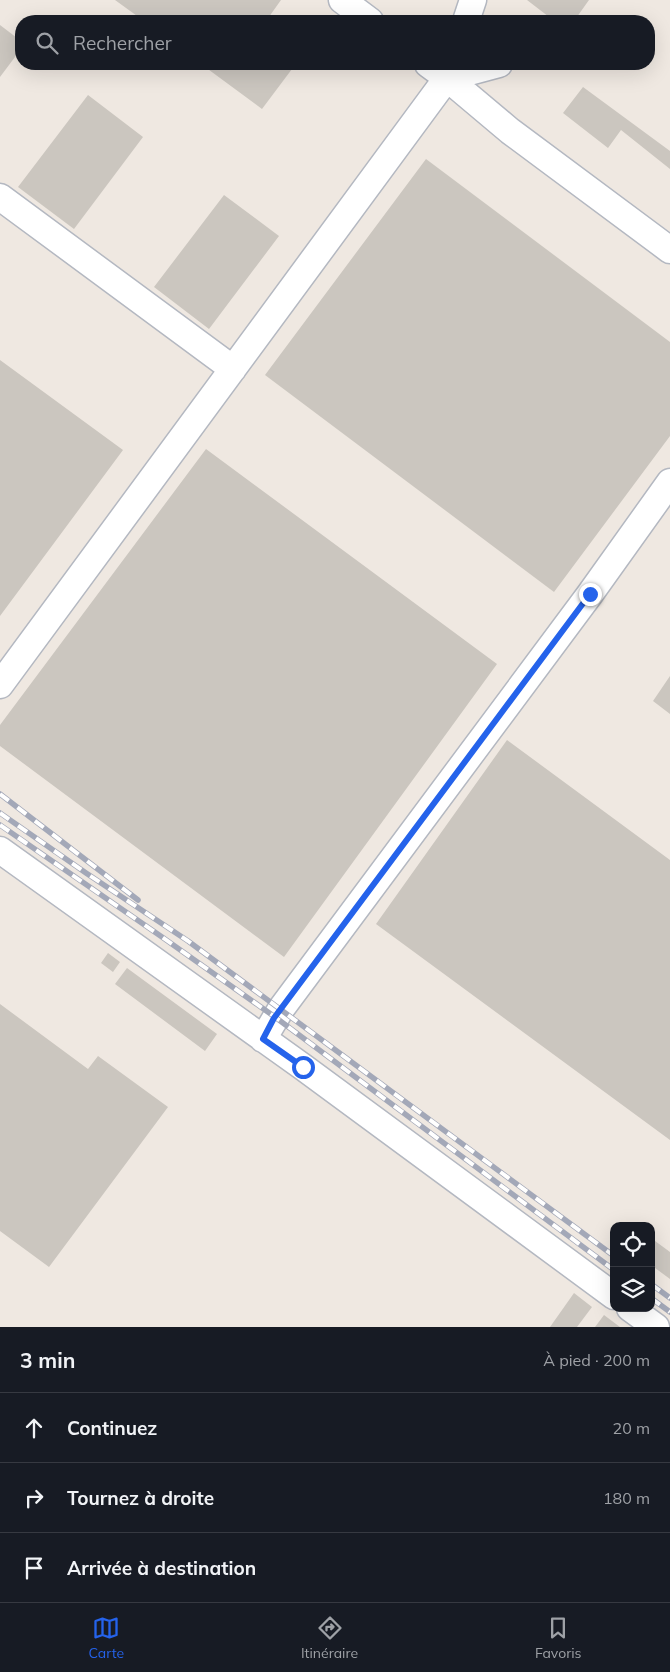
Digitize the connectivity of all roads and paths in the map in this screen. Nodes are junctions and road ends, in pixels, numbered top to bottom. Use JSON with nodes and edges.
{"nodes":[{"id":1,"x":342,"y":0,"type":"edge"},
{"id":2,"x":473,"y":0,"type":"edge"},
{"id":3,"x":362,"y":15,"type":"edge"},
{"id":4,"x":468,"y":15,"type":"edge"},
{"id":5,"x":441,"y":70,"type":"edge"},
{"id":6,"x":444,"y":70,"type":"edge"},
{"id":7,"x":0,"y":198,"type":"edge"},
{"id":8,"x":670,"y":250,"type":"edge"},
{"id":9,"x":233,"y":369,"type":"junction"},
{"id":10,"x":670,"y":482,"type":"edge"},
{"id":11,"x":0,"y":685,"type":"edge"},
{"id":12,"x":0,"y":850,"type":"edge"},
{"id":13,"x":263,"y":1039,"type":"junction"},
{"id":14,"x":610,"y":1293,"type":"edge"},
{"id":15,"x":635,"y":1312,"type":"edge"},
{"id":16,"x":656,"y":1327,"type":"edge"}],
"edges":[{"from":1,"to":3,"type":"lane"},
{"from":2,"to":4,"type":"lane"},
{"from":5,"to":9,"type":"lane"},
{"from":6,"to":8,"type":"lane"},
{"from":7,"to":9,"type":"lane"},
{"from":9,"to":11,"type":"lane"},
{"from":10,"to":13,"type":"lane"},
{"from":12,"to":13,"type":"lane"},
{"from":13,"to":14,"type":"lane"},
{"from":15,"to":16,"type":"lane"}]}
